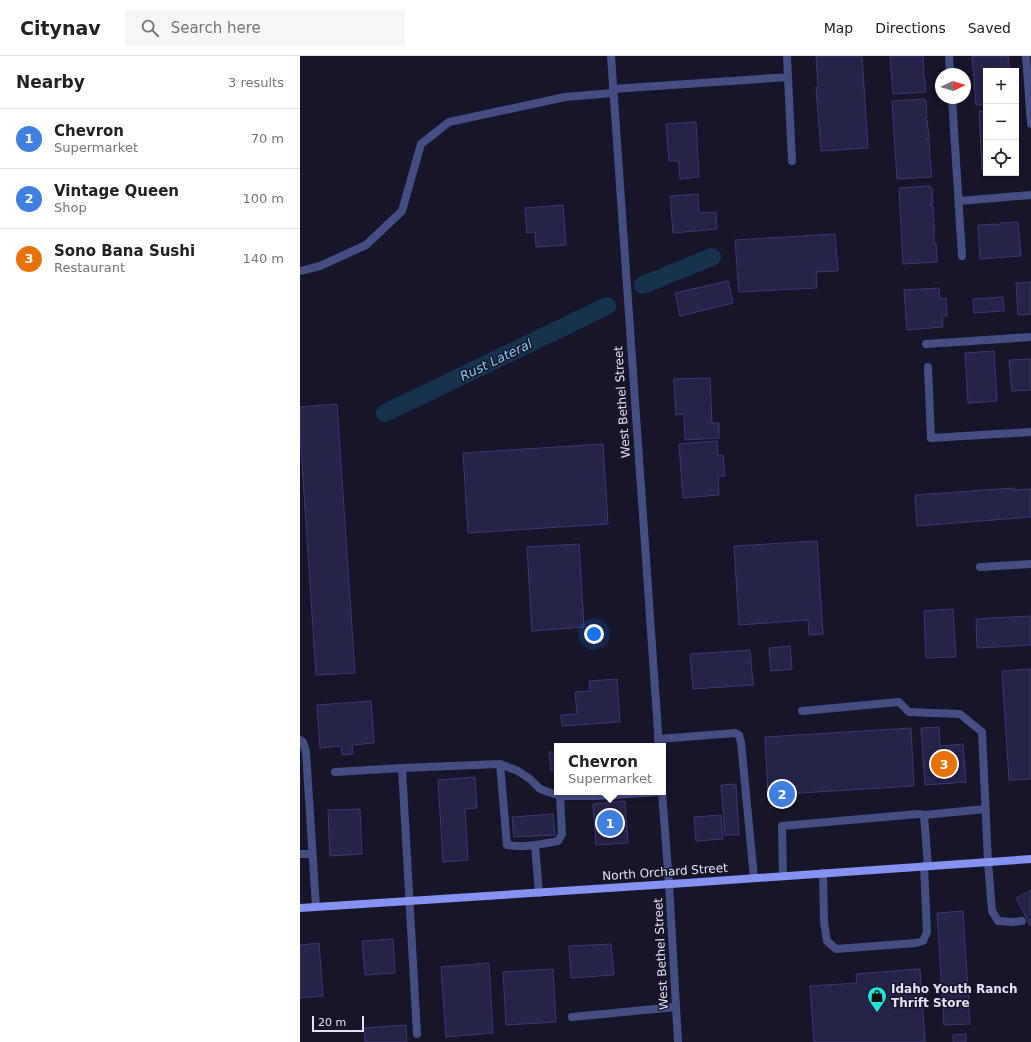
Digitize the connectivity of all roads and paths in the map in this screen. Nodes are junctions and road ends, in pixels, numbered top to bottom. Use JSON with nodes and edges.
{"nodes":[{"id":1,"x":611,"y":56,"type":"edge"},
{"id":2,"x":786,"y":56,"type":"edge"},
{"id":3,"x":949,"y":56,"type":"edge"},
{"id":4,"x":1026,"y":56,"type":"edge"},
{"id":5,"x":950,"y":68,"type":"edge"},
{"id":6,"x":788,"y":77,"type":"junction"},
{"id":7,"x":613,"y":91,"type":"junction"},
{"id":8,"x":952,"y":104,"type":"edge"},
{"id":9,"x":1030,"y":105,"type":"edge"},
{"id":10,"x":1031,"y":124,"type":"edge"},
{"id":11,"x":792,"y":161,"type":"dead end"},
{"id":12,"x":1031,"y":195,"type":"edge"},
{"id":13,"x":959,"y":201,"type":"junction"},
{"id":14,"x":962,"y":256,"type":"dead end"},
{"id":15,"x":300,"y":271,"type":"edge"},
{"id":16,"x":1031,"y":337,"type":"edge"},
{"id":17,"x":926,"y":344,"type":"dead end"},
{"id":18,"x":928,"y":367,"type":"dead end"},
{"id":19,"x":1031,"y":432,"type":"edge"},
{"id":20,"x":1031,"y":564,"type":"edge"},
{"id":21,"x":980,"y":567,"type":"dead end"},
{"id":22,"x":802,"y":711,"type":"dead end"},
{"id":23,"x":300,"y":740,"type":"edge"},
{"id":24,"x":658,"y":742,"type":"edge"},
{"id":25,"x":500,"y":764,"type":"junction"},
{"id":26,"x":402,"y":768,"type":"junction"},
{"id":27,"x":335,"y":772,"type":"dead end"},
{"id":28,"x":554,"y":794,"type":"edge"},
{"id":29,"x":557,"y":795,"type":"edge"},
{"id":30,"x":612,"y":795,"type":"edge"},
{"id":31,"x":662,"y":795,"type":"edge"},
{"id":32,"x":560,"y":796,"type":"junction"},
{"id":33,"x":986,"y":809,"type":"junction"},
{"id":34,"x":924,"y":815,"type":"junction"},
{"id":35,"x":535,"y":845,"type":"junction"},
{"id":36,"x":300,"y":854,"type":"edge"},
{"id":37,"x":312,"y":854,"type":"junction"},
{"id":38,"x":1031,"y":859,"type":"edge"},
{"id":39,"x":988,"y":862,"type":"junction"},
{"id":40,"x":926,"y":866,"type":"junction"},
{"id":41,"x":823,"y":873,"type":"junction"},
{"id":42,"x":783,"y":876,"type":"junction"},
{"id":43,"x":754,"y":878,"type":"junction"},
{"id":44,"x":669,"y":884,"type":"junction"},
{"id":45,"x":539,"y":893,"type":"junction"},
{"id":46,"x":409,"y":901,"type":"junction"},
{"id":47,"x":316,"y":907,"type":"junction"},
{"id":48,"x":300,"y":908,"type":"edge"},
{"id":49,"x":1022,"y":921,"type":"dead end"},
{"id":50,"x":676,"y":1007,"type":"junction"},
{"id":51,"x":572,"y":1017,"type":"dead end"},
{"id":52,"x":418,"y":1034,"type":"dead end"},
{"id":53,"x":678,"y":1042,"type":"edge"}],
"edges":[{"from":1,"to":7,"type":"street","name":"West Bethel Street"},
{"from":2,"to":6,"type":"street"},
{"from":3,"to":5,"type":"street"},
{"from":4,"to":9,"type":"street"},
{"from":6,"to":7,"type":"street"},
{"from":6,"to":11,"type":"street"},
{"from":7,"to":15,"type":"street"},
{"from":7,"to":24,"type":"street","name":"West Bethel Street"},
{"from":8,"to":13,"type":"street"},
{"from":9,"to":10,"type":"street"},
{"from":12,"to":13,"type":"street"},
{"from":13,"to":14,"type":"street"},
{"from":16,"to":17,"type":"street"},
{"from":18,"to":19,"type":"street"},
{"from":20,"to":21,"type":"street"},
{"from":22,"to":33,"type":"street"},
{"from":23,"to":37,"type":"street"},
{"from":24,"to":43,"type":"street"},
{"from":25,"to":26,"type":"street"},
{"from":25,"to":28,"type":"street"},
{"from":25,"to":35,"type":"street"},
{"from":26,"to":27,"type":"street"},
{"from":26,"to":46,"type":"street"},
{"from":29,"to":32,"type":"street"},
{"from":30,"to":32,"type":"street"},
{"from":31,"to":44,"type":"street","name":"West Bethel Street"},
{"from":32,"to":35,"type":"street"},
{"from":33,"to":34,"type":"street"},
{"from":33,"to":39,"type":"street"},
{"from":34,"to":40,"type":"street"},
{"from":34,"to":42,"type":"street"},
{"from":35,"to":45,"type":"street"},
{"from":36,"to":37,"type":"street"},
{"from":37,"to":47,"type":"street"},
{"from":38,"to":39,"type":"main road","name":"North Orchard Street"},
{"from":39,"to":40,"type":"main road","name":"North Orchard Street"},
{"from":39,"to":49,"type":"street"},
{"from":40,"to":41,"type":"main road","name":"North Orchard Street"},
{"from":40,"to":41,"type":"street"},
{"from":41,"to":42,"type":"main road","name":"North Orchard Street"},
{"from":42,"to":43,"type":"main road","name":"North Orchard Street"},
{"from":43,"to":44,"type":"main road","name":"North Orchard Street"},
{"from":44,"to":45,"type":"main road","name":"North Orchard Street"},
{"from":44,"to":50,"type":"street","name":"West Bethel Street"},
{"from":45,"to":46,"type":"main road","name":"North Orchard Street"},
{"from":46,"to":47,"type":"main road","name":"North Orchard Street"},
{"from":46,"to":52,"type":"street"},
{"from":47,"to":48,"type":"main road","name":"North Orchard Street"},
{"from":50,"to":51,"type":"street"},
{"from":50,"to":53,"type":"street","name":"West Bethel Street"}]}
